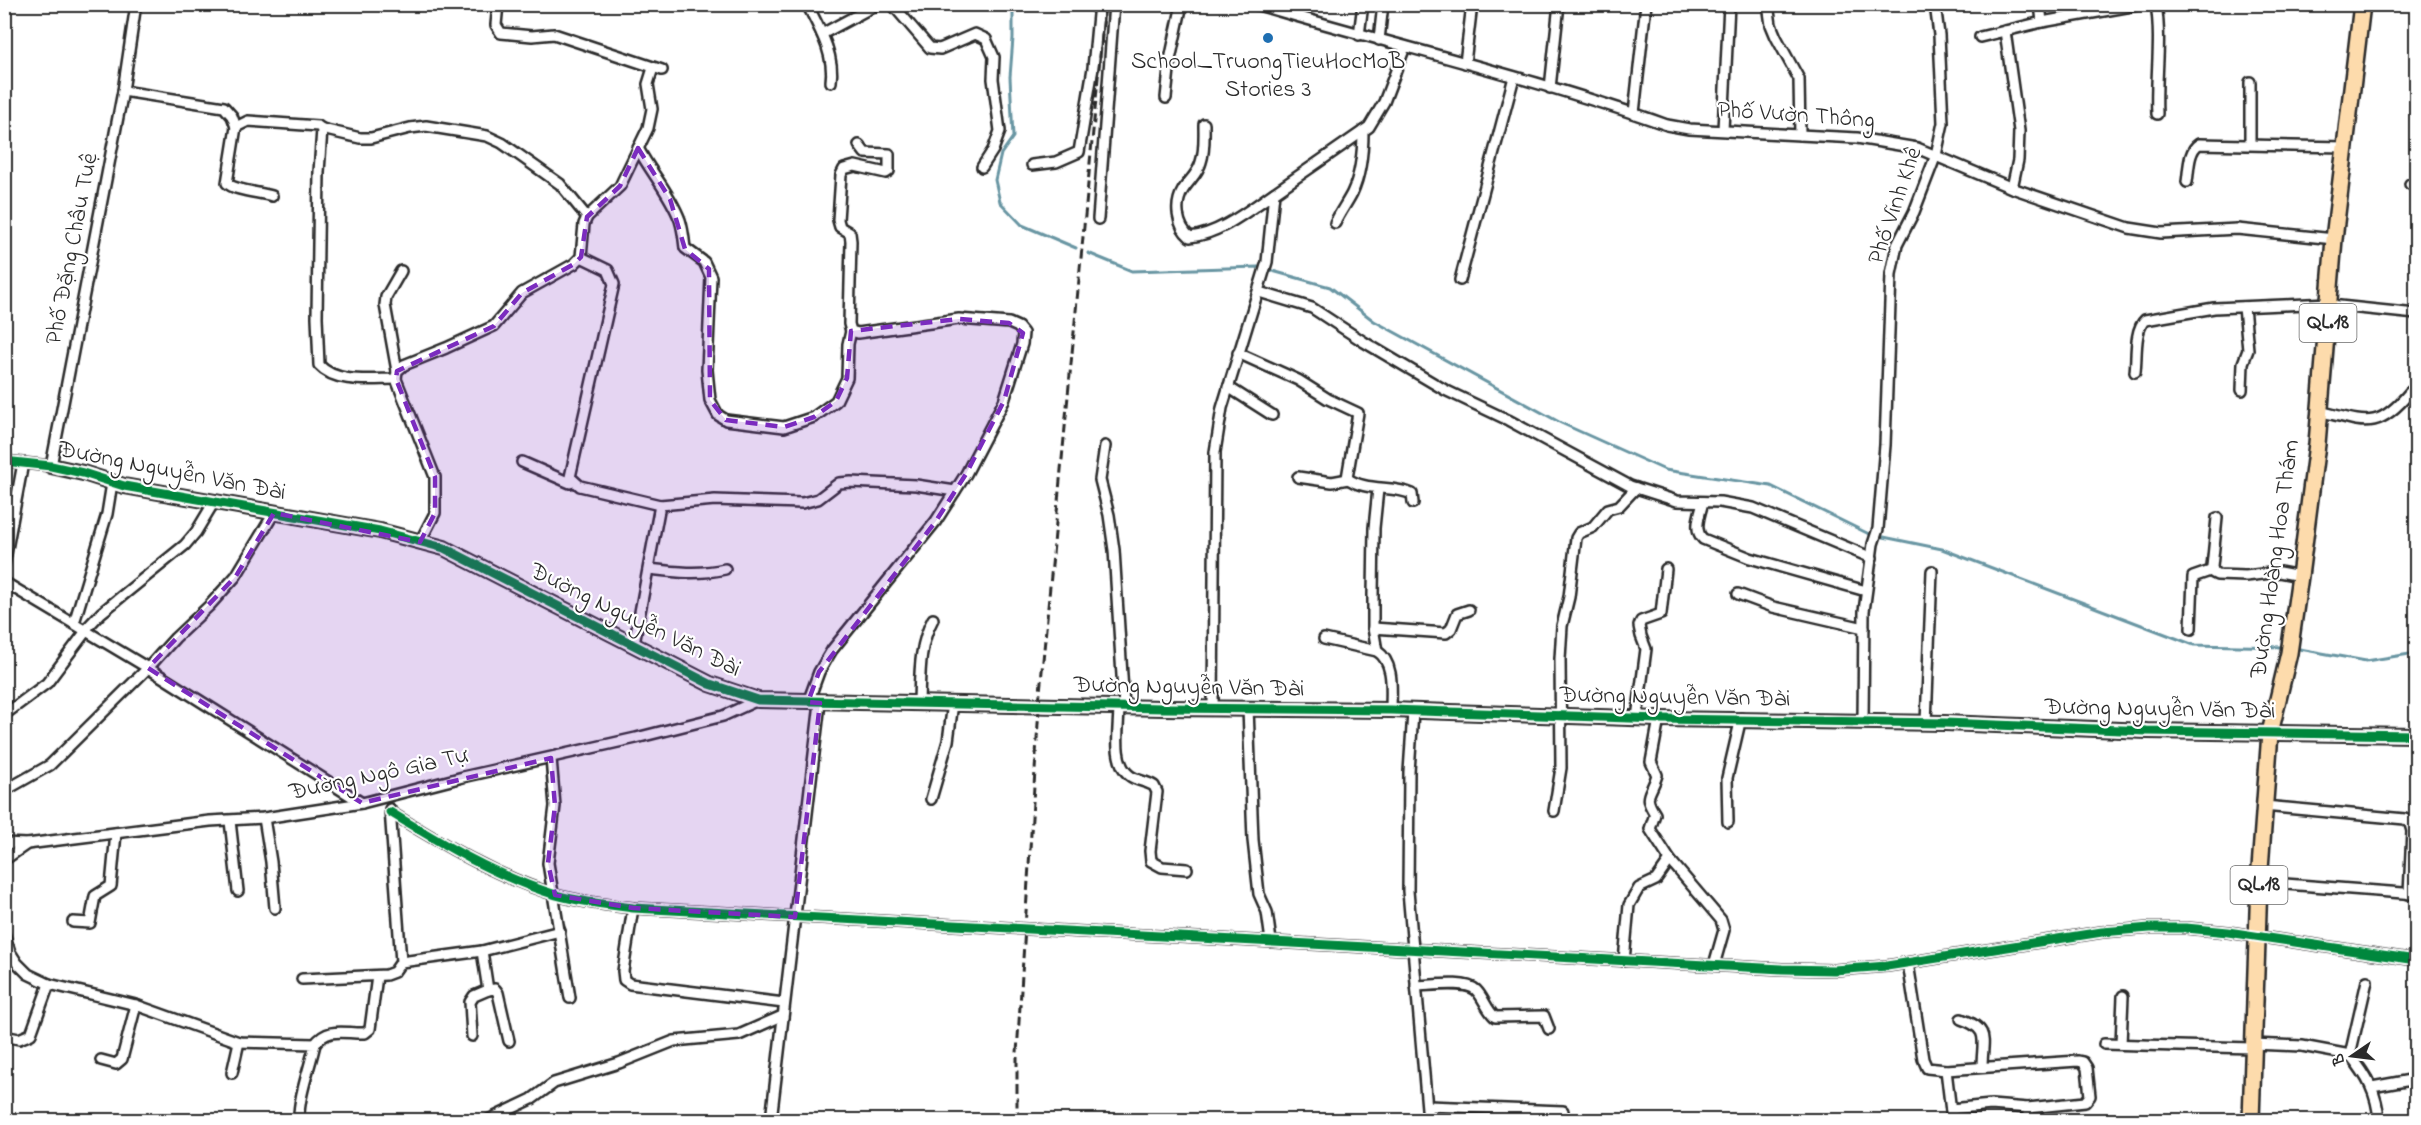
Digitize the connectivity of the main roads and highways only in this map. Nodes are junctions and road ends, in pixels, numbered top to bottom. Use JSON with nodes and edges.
{"nodes":[{"id":1,"x":2362,"y":4,"type":"edge"},
{"id":2,"x":2251,"y":1120,"type":"edge"}],
"edges":[{"from":1,"to":2,"type":"main road","name":"Đường Hoàng Hoa Thám","number":"QL.18"}]}
